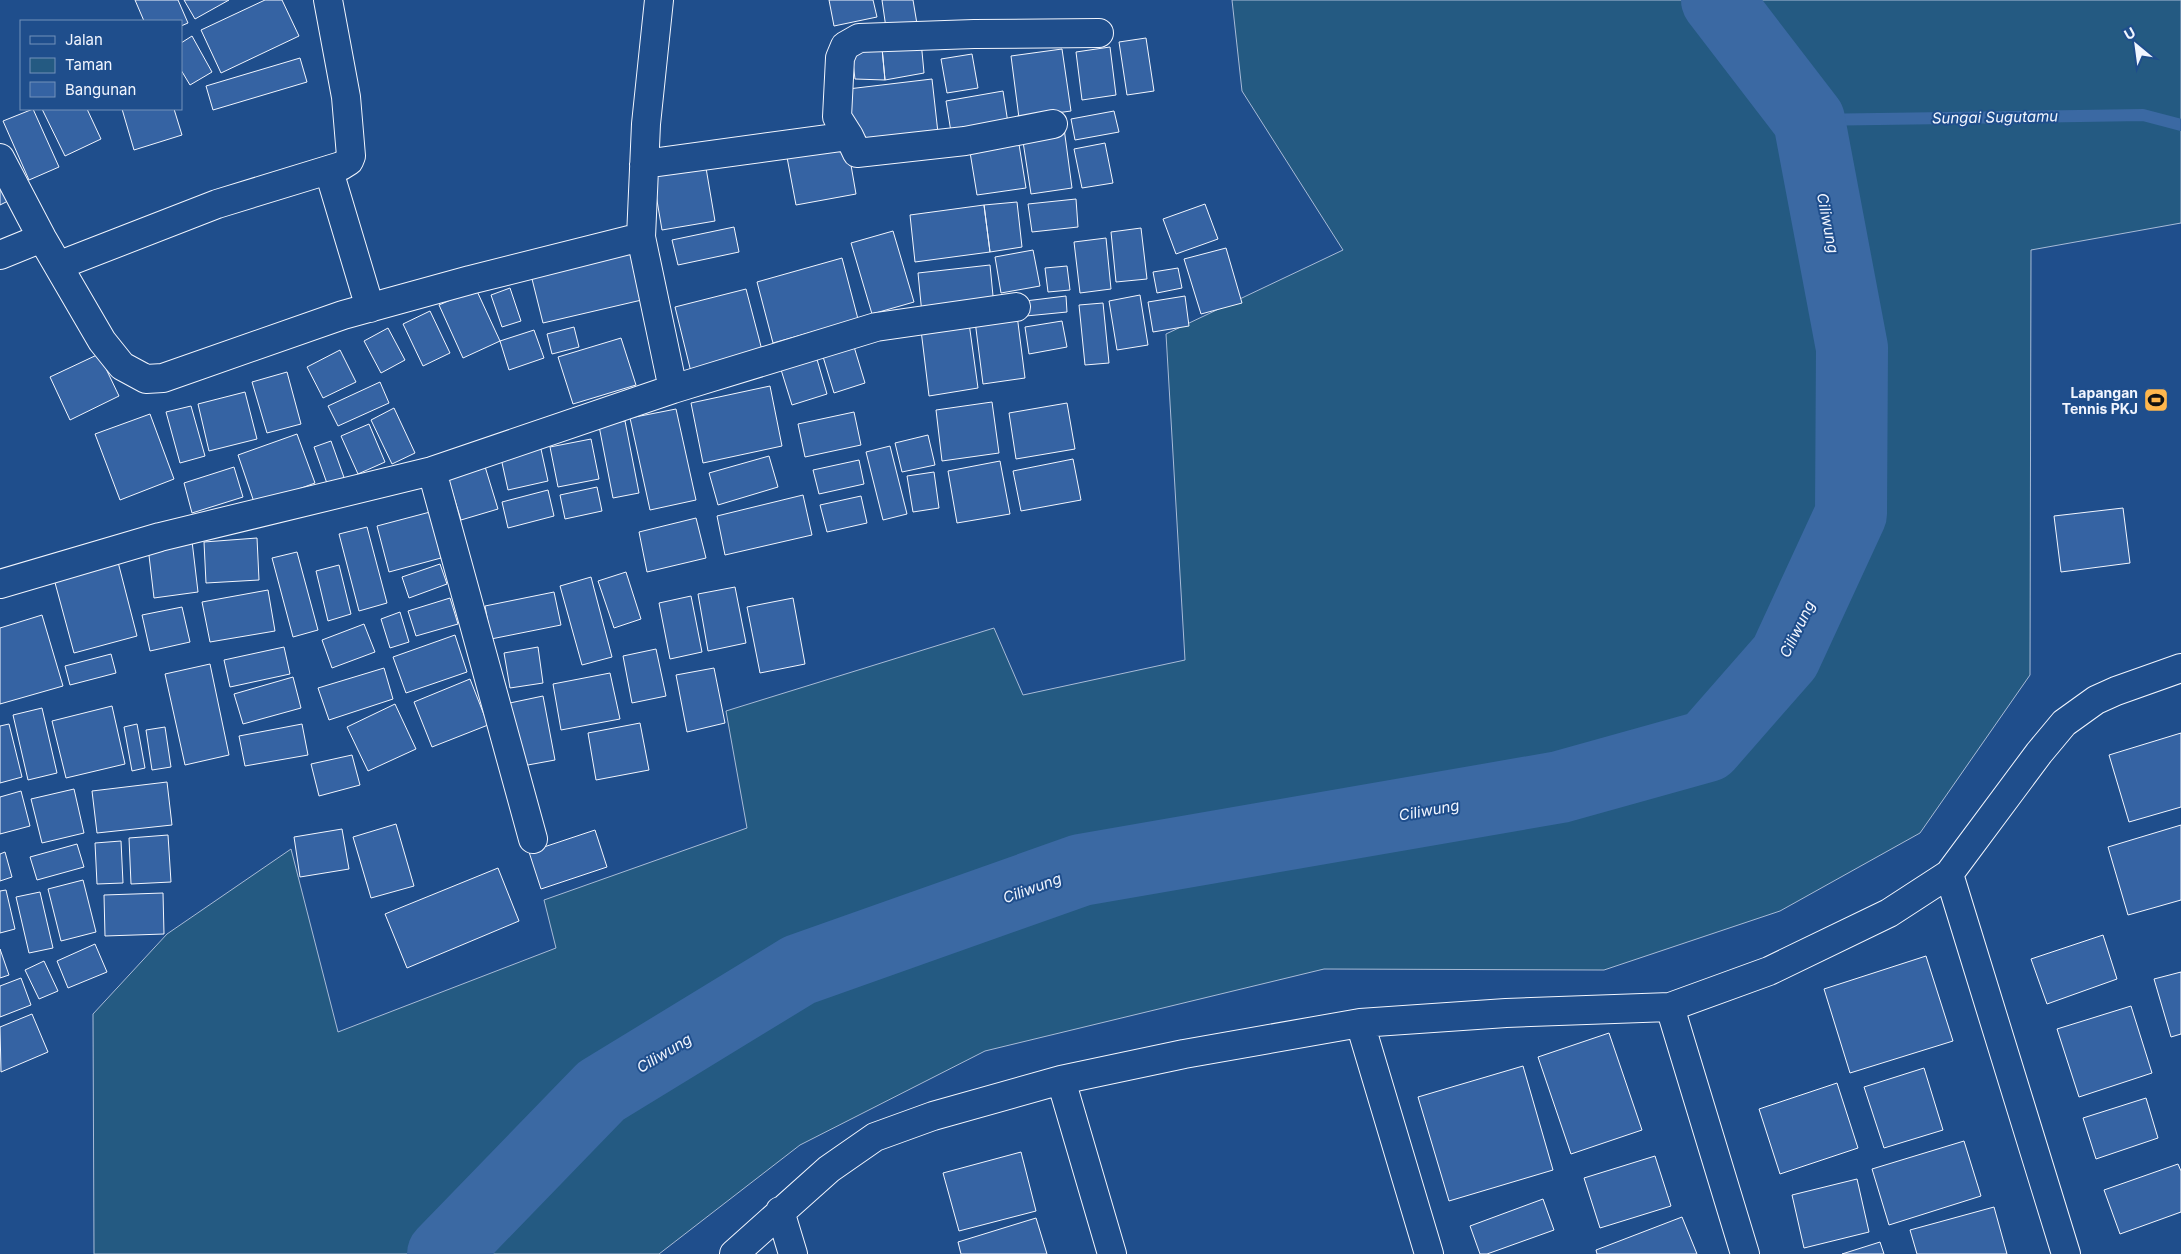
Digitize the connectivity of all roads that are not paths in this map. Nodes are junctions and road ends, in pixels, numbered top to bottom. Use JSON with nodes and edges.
{"nodes":[{"id":1,"x":328,"y":0,"type":"edge"},
{"id":2,"x":659,"y":0,"type":"edge"},
{"id":3,"x":1100,"y":33,"type":"dead end"},
{"id":4,"x":1053,"y":124,"type":"dead end"},
{"id":5,"x":849,"y":136,"type":"junction"},
{"id":6,"x":0,"y":158,"type":"edge"},
{"id":7,"x":644,"y":164,"type":"junction"},
{"id":8,"x":329,"y":170,"type":"junction"},
{"id":9,"x":641,"y":237,"type":"junction"},
{"id":10,"x":42,"y":238,"type":"junction"},
{"id":11,"x":0,"y":255,"type":"edge"},
{"id":12,"x":60,"y":265,"type":"junction"},
{"id":13,"x":1016,"y":307,"type":"dead end"},
{"id":14,"x":370,"y":308,"type":"junction"},
{"id":15,"x":672,"y":390,"type":"junction"},
{"id":16,"x":432,"y":471,"type":"junction"},
{"id":17,"x":0,"y":584,"type":"edge"},
{"id":18,"x":2181,"y":668,"type":"edge"},
{"id":19,"x":533,"y":839,"type":"dead end"},
{"id":20,"x":1949,"y":874,"type":"junction"},
{"id":21,"x":1670,"y":1007,"type":"junction"},
{"id":22,"x":1360,"y":1023,"type":"junction"},
{"id":23,"x":1061,"y":1080,"type":"junction"},
{"id":24,"x":780,"y":1211,"type":"junction"},
{"id":25,"x":734,"y":1254,"type":"edge"},
{"id":26,"x":793,"y":1254,"type":"edge"},
{"id":27,"x":1112,"y":1254,"type":"edge"},
{"id":28,"x":1429,"y":1254,"type":"edge"},
{"id":29,"x":1745,"y":1254,"type":"edge"},
{"id":30,"x":2066,"y":1254,"type":"edge"}],
"edges":[{"from":1,"to":8,"type":"street"},
{"from":2,"to":7,"type":"street"},
{"from":3,"to":5,"type":"street"},
{"from":4,"to":5,"type":"street"},
{"from":5,"to":7,"type":"street"},
{"from":6,"to":10,"type":"street"},
{"from":7,"to":9,"type":"street"},
{"from":8,"to":12,"type":"street"},
{"from":8,"to":14,"type":"street"},
{"from":9,"to":14,"type":"street"},
{"from":9,"to":15,"type":"street"},
{"from":10,"to":11,"type":"street"},
{"from":10,"to":12,"type":"street"},
{"from":12,"to":14,"type":"street"},
{"from":13,"to":15,"type":"street"},
{"from":15,"to":16,"type":"street"},
{"from":16,"to":17,"type":"street"},
{"from":16,"to":19,"type":"street"},
{"from":18,"to":20,"type":"street"},
{"from":20,"to":21,"type":"street"},
{"from":20,"to":30,"type":"street"},
{"from":21,"to":22,"type":"street"},
{"from":21,"to":29,"type":"street"},
{"from":22,"to":23,"type":"street"},
{"from":22,"to":28,"type":"street"},
{"from":23,"to":24,"type":"street"},
{"from":23,"to":27,"type":"street"},
{"from":24,"to":25,"type":"street"},
{"from":24,"to":26,"type":"street"}]}
